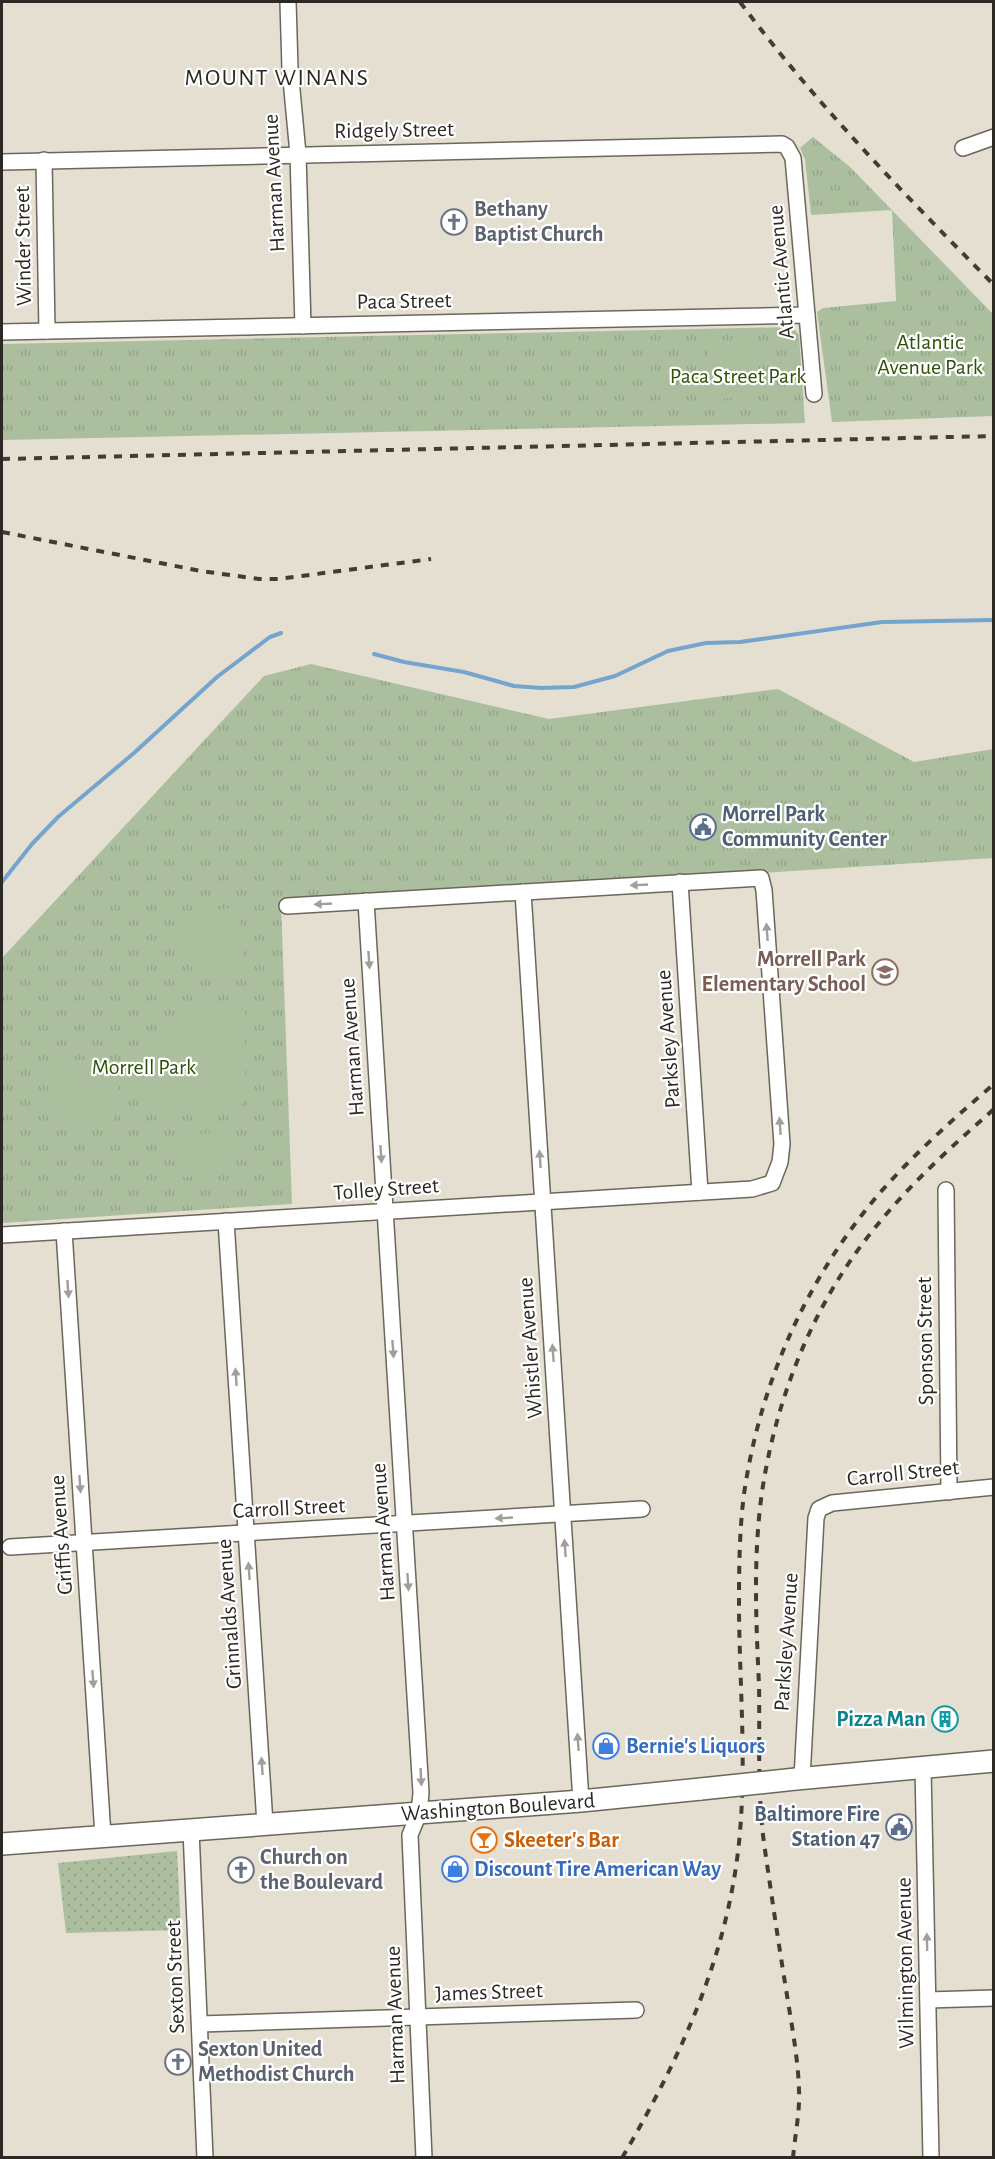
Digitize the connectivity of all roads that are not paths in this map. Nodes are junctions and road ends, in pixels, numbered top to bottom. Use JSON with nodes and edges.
{"nodes":[{"id":1,"x":288,"y":2,"type":"edge"},
{"id":2,"x":993,"y":137,"type":"edge"},
{"id":3,"x":787,"y":147,"type":"joint"},
{"id":4,"x":963,"y":148,"type":"dead end"},
{"id":5,"x":298,"y":154,"type":"junction"},
{"id":6,"x":44,"y":160,"type":"junction"},
{"id":7,"x":2,"y":162,"type":"edge"},
{"id":8,"x":807,"y":315,"type":"junction"},
{"id":9,"x":303,"y":326,"type":"junction"},
{"id":10,"x":47,"y":331,"type":"junction"},
{"id":11,"x":2,"y":332,"type":"edge"},
{"id":12,"x":814,"y":394,"type":"dead end"},
{"id":13,"x":680,"y":882,"type":"junction"},
{"id":14,"x":523,"y":892,"type":"junction"},
{"id":15,"x":366,"y":902,"type":"junction"},
{"id":16,"x":287,"y":906,"type":"dead end"},
{"id":17,"x":946,"y":1190,"type":"dead end"},
{"id":18,"x":700,"y":1192,"type":"junction"},
{"id":19,"x":543,"y":1202,"type":"junction"},
{"id":20,"x":385,"y":1211,"type":"junction"},
{"id":21,"x":226,"y":1221,"type":"junction"},
{"id":22,"x":64,"y":1231,"type":"junction"},
{"id":23,"x":2,"y":1235,"type":"edge"},
{"id":24,"x":993,"y":1487,"type":"edge"},
{"id":25,"x":949,"y":1492,"type":"junction"},
{"id":26,"x":642,"y":1509,"type":"dead end"},
{"id":27,"x":819,"y":1509,"type":"joint"},
{"id":28,"x":563,"y":1514,"type":"junction"},
{"id":29,"x":404,"y":1524,"type":"junction"},
{"id":30,"x":246,"y":1533,"type":"junction"},
{"id":31,"x":84,"y":1543,"type":"junction"},
{"id":32,"x":10,"y":1547,"type":"dead end"},
{"id":33,"x":993,"y":1761,"type":"edge"},
{"id":34,"x":923,"y":1768,"type":"junction"},
{"id":35,"x":799,"y":1779,"type":"junction"},
{"id":36,"x":581,"y":1801,"type":"junction"},
{"id":37,"x":419,"y":1813,"type":"junction"},
{"id":38,"x":265,"y":1824,"type":"junction"},
{"id":39,"x":191,"y":1830,"type":"junction"},
{"id":40,"x":103,"y":1836,"type":"junction"},
{"id":41,"x":2,"y":1844,"type":"edge"},
{"id":42,"x":993,"y":1998,"type":"edge"},
{"id":43,"x":928,"y":2000,"type":"junction"},
{"id":44,"x":636,"y":2010,"type":"dead end"},
{"id":45,"x":418,"y":2017,"type":"junction"},
{"id":46,"x":200,"y":2024,"type":"junction"},
{"id":47,"x":205,"y":2157,"type":"edge"},
{"id":48,"x":424,"y":2157,"type":"edge"},
{"id":49,"x":932,"y":2157,"type":"edge"}],
"edges":[{"from":1,"to":5,"type":"street","name":"Harman Avenue"},
{"from":2,"to":4,"type":"street"},
{"from":3,"to":5,"type":"street","name":"Ridgely Street"},
{"from":3,"to":8,"type":"street","name":"Atlantic Avenue"},
{"from":5,"to":6,"type":"street","name":"Ridgely Street"},
{"from":5,"to":9,"type":"street","name":"Harman Avenue"},
{"from":6,"to":7,"type":"street","name":"Ridgely Street"},
{"from":6,"to":10,"type":"street","name":"Winder Street"},
{"from":8,"to":9,"type":"street","name":"Paca Street"},
{"from":8,"to":12,"type":"street","name":"Atlantic Avenue"},
{"from":9,"to":10,"type":"street","name":"Paca Street"},
{"from":10,"to":11,"type":"street","name":"Paca Street"},
{"from":13,"to":14,"type":"street","one_way":true},
{"from":13,"to":18,"type":"street","name":"Parksley Avenue"},
{"from":18,"to":13,"type":"street","name":"Tolley Street","one_way":true},
{"from":14,"to":15,"type":"street"},
{"from":19,"to":14,"type":"street","name":"Whistler Avenue","one_way":true},
{"from":15,"to":16,"type":"street","one_way":true},
{"from":15,"to":20,"type":"street","name":"Harman Avenue","one_way":true},
{"from":17,"to":25,"type":"street","name":"Sponson Street"},
{"from":18,"to":19,"type":"street","name":"Tolley Street"},
{"from":19,"to":20,"type":"street","name":"Tolley Street"},
{"from":28,"to":19,"type":"street","name":"Whistler Avenue","one_way":true},
{"from":20,"to":21,"type":"street","name":"Tolley Street"},
{"from":20,"to":29,"type":"street","name":"Harman Avenue","one_way":true},
{"from":21,"to":22,"type":"street","name":"Tolley Street"},
{"from":30,"to":21,"type":"street","name":"Grinnalds Avenue","one_way":true},
{"from":22,"to":23,"type":"street","name":"Tolley Street"},
{"from":22,"to":31,"type":"street","name":"Griffis Avenue","one_way":true},
{"from":24,"to":25,"type":"street","name":"Carroll Street"},
{"from":25,"to":27,"type":"street","name":"Carroll Street"},
{"from":26,"to":28,"type":"street","name":"Carroll Street"},
{"from":27,"to":35,"type":"street","name":"Parksley Avenue"},
{"from":28,"to":29,"type":"street","name":"Carroll Street","one_way":true},
{"from":36,"to":28,"type":"street","name":"Whistler Avenue","one_way":true},
{"from":29,"to":30,"type":"street","name":"Carroll Street"},
{"from":29,"to":37,"type":"street","name":"Harman Avenue","one_way":true},
{"from":30,"to":31,"type":"street","name":"Carroll Street"},
{"from":38,"to":30,"type":"street","name":"Grinnalds Avenue","one_way":true},
{"from":31,"to":32,"type":"street","name":"Carroll Street"},
{"from":31,"to":40,"type":"street","name":"Griffis Avenue","one_way":true},
{"from":33,"to":34,"type":"main road","name":"Washington Boulevard"},
{"from":34,"to":35,"type":"main road","name":"Washington Boulevard"},
{"from":43,"to":34,"type":"street","name":"Wilmington Avenue","one_way":true},
{"from":35,"to":36,"type":"main road","name":"Washington Boulevard","bridge":true},
{"from":36,"to":37,"type":"main road","name":"Washington Boulevard"},
{"from":37,"to":38,"type":"main road","name":"Washington Boulevard"},
{"from":37,"to":45,"type":"street","name":"Harman Avenue"},
{"from":38,"to":39,"type":"main road","name":"Washington Boulevard"},
{"from":39,"to":40,"type":"main road","name":"Washington Boulevard"},
{"from":39,"to":46,"type":"street","name":"Sexton Street"},
{"from":40,"to":41,"type":"main road","name":"Washington Boulevard"},
{"from":42,"to":43,"type":"street"},
{"from":43,"to":49,"type":"street","name":"Wilmington Avenue"},
{"from":44,"to":45,"type":"street","name":"James Street"},
{"from":45,"to":46,"type":"street","name":"James Street"},
{"from":45,"to":48,"type":"street","name":"Harman Avenue"},
{"from":46,"to":47,"type":"street","name":"Sexton Street"}]}
